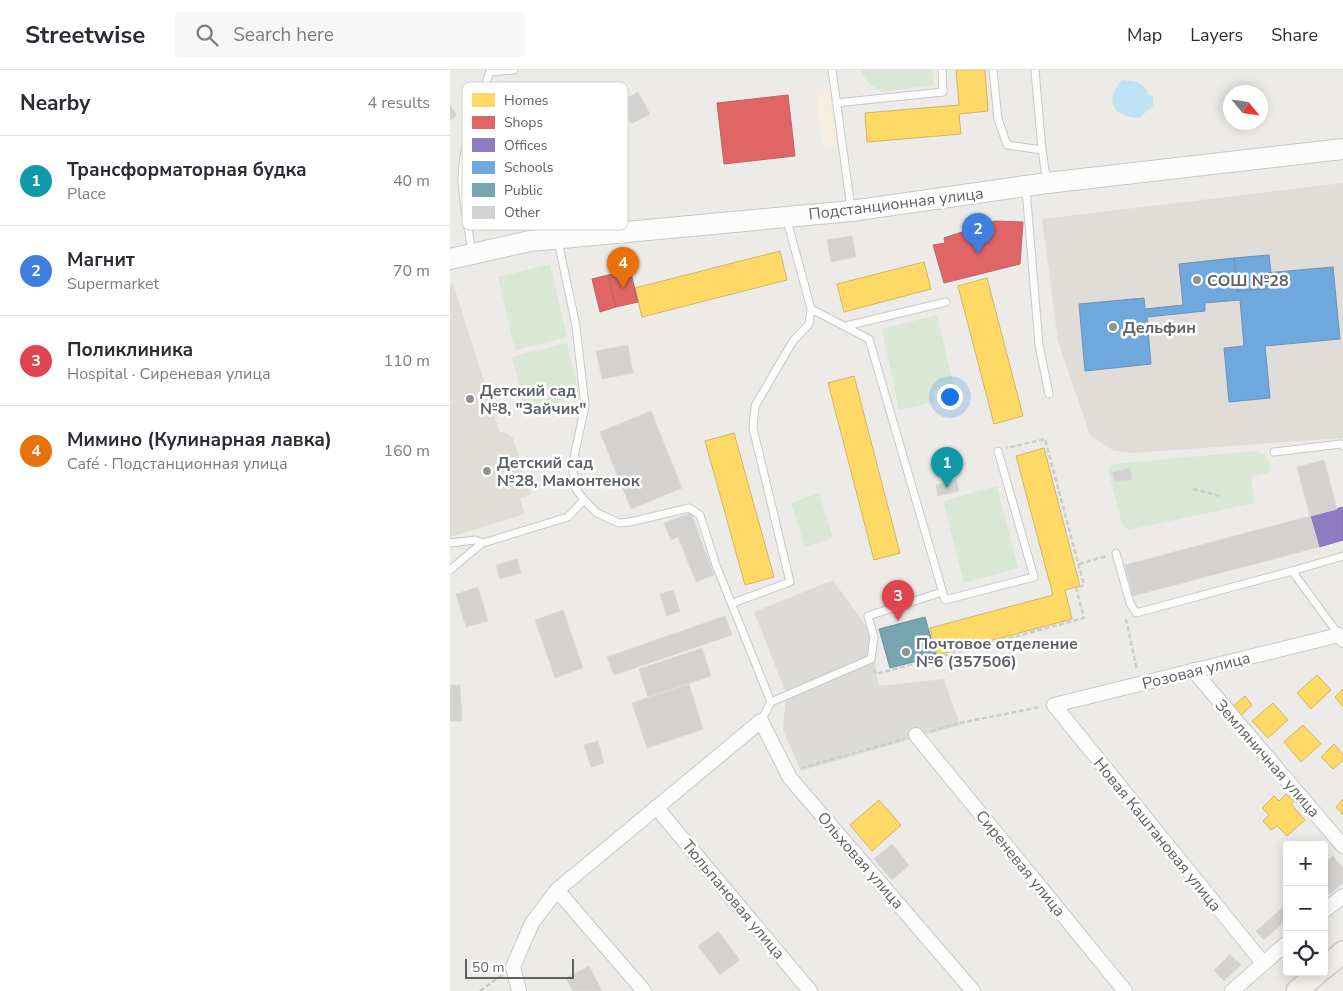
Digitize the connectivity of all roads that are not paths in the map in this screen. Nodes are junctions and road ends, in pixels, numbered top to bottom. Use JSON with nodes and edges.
{"nodes":[{"id":1,"x":514,"y":70,"type":"edge"},
{"id":2,"x":832,"y":70,"type":"edge"},
{"id":3,"x":942,"y":70,"type":"edge"},
{"id":4,"x":993,"y":70,"type":"edge"},
{"id":5,"x":1034,"y":70,"type":"edge"},
{"id":6,"x":490,"y":71,"type":"edge"},
{"id":7,"x":836,"y":103,"type":"junction"},
{"id":8,"x":1343,"y":149,"type":"edge"},
{"id":9,"x":1042,"y":150,"type":"junction"},
{"id":10,"x":1047,"y":183,"type":"junction"},
{"id":11,"x":1026,"y":186,"type":"junction"},
{"id":12,"x":851,"y":211,"type":"junction"},
{"id":13,"x":787,"y":217,"type":"junction"},
{"id":14,"x":469,"y":230,"type":"edge"},
{"id":15,"x":557,"y":238,"type":"junction"},
{"id":16,"x":472,"y":254,"type":"junction"},
{"id":17,"x":450,"y":259,"type":"edge"},
{"id":18,"x":946,"y":302,"type":"dead end"},
{"id":19,"x":812,"y":309,"type":"junction"},
{"id":20,"x":846,"y":326,"type":"junction"},
{"id":21,"x":1049,"y":394,"type":"dead end"},
{"id":22,"x":1343,"y":446,"type":"edge"},
{"id":23,"x":998,"y":451,"type":"dead end"},
{"id":24,"x":1274,"y":452,"type":"dead end"},
{"id":25,"x":584,"y":500,"type":"junction"},
{"id":26,"x":450,"y":542,"type":"edge"},
{"id":27,"x":482,"y":543,"type":"junction"},
{"id":28,"x":1116,"y":553,"type":"road end"},
{"id":29,"x":1343,"y":556,"type":"edge"},
{"id":30,"x":450,"y":570,"type":"edge"},
{"id":31,"x":1292,"y":571,"type":"junction"},
{"id":32,"x":945,"y":600,"type":"junction"},
{"id":33,"x":733,"y":603,"type":"junction"},
{"id":34,"x":1341,"y":638,"type":"edge"},
{"id":35,"x":1192,"y":670,"type":"junction"},
{"id":36,"x":771,"y":702,"type":"junction"},
{"id":37,"x":1054,"y":705,"type":"joint"},
{"id":38,"x":761,"y":721,"type":"junction"},
{"id":39,"x":916,"y":735,"type":"dead end"},
{"id":40,"x":656,"y":807,"type":"junction"},
{"id":41,"x":1343,"y":846,"type":"edge"},
{"id":42,"x":557,"y":890,"type":"junction"},
{"id":43,"x":1343,"y":896,"type":"edge"},
{"id":44,"x":1328,"y":908,"type":"edge"},
{"id":45,"x":1283,"y":946,"type":"edge"},
{"id":46,"x":1343,"y":952,"type":"edge"},
{"id":47,"x":1263,"y":963,"type":"junction"},
{"id":48,"x":1328,"y":965,"type":"edge"},
{"id":49,"x":1314,"y":976,"type":"edge"},
{"id":50,"x":519,"y":991,"type":"edge"},
{"id":51,"x":644,"y":991,"type":"edge"},
{"id":52,"x":810,"y":991,"type":"edge"},
{"id":53,"x":973,"y":991,"type":"edge"},
{"id":54,"x":1125,"y":991,"type":"edge"},
{"id":55,"x":1232,"y":991,"type":"edge"},
{"id":56,"x":1297,"y":991,"type":"edge"}],
"edges":[{"from":1,"to":6,"type":"lane"},
{"from":2,"to":7,"type":"lane"},
{"from":3,"to":7,"type":"lane"},
{"from":4,"to":9,"type":"lane"},
{"from":5,"to":9,"type":"lane"},
{"from":7,"to":12,"type":"lane"},
{"from":8,"to":10,"type":"street","name":"Подстанционная улица"},
{"from":9,"to":10,"type":"lane"},
{"from":10,"to":11,"type":"street","name":"Подстанционная улица"},
{"from":11,"to":12,"type":"street","name":"Подстанционная улица"},
{"from":11,"to":21,"type":"lane"},
{"from":12,"to":13,"type":"street","name":"Подстанционная улица"},
{"from":13,"to":15,"type":"street","name":"Подстанционная улица"},
{"from":13,"to":19,"type":"lane"},
{"from":14,"to":16,"type":"lane"},
{"from":15,"to":16,"type":"street","name":"Подстанционная улица"},
{"from":15,"to":25,"type":"lane"},
{"from":16,"to":17,"type":"street","name":"Подстанционная улица"},
{"from":18,"to":20,"type":"lane"},
{"from":19,"to":20,"type":"lane"},
{"from":19,"to":33,"type":"lane"},
{"from":20,"to":32,"type":"lane"},
{"from":22,"to":24,"type":"lane"},
{"from":23,"to":32,"type":"lane"},
{"from":25,"to":27,"type":"lane"},
{"from":25,"to":33,"type":"lane"},
{"from":26,"to":27,"type":"lane"},
{"from":27,"to":30,"type":"lane"},
{"from":28,"to":31,"type":"lane"},
{"from":29,"to":31,"type":"lane"},
{"from":31,"to":34,"type":"lane"},
{"from":32,"to":36,"type":"lane"},
{"from":33,"to":36,"type":"lane"},
{"from":34,"to":35,"type":"street","name":"Розовая улица"},
{"from":35,"to":37,"type":"street","name":"Розовая улица"},
{"from":35,"to":41,"type":"street","name":"Земляничная улица"},
{"from":36,"to":38,"type":"lane"},
{"from":37,"to":47,"type":"street","name":"Новая Каштановая улица"},
{"from":38,"to":40,"type":"street"},
{"from":38,"to":53,"type":"street","name":"Ольховая улица"},
{"from":39,"to":54,"type":"street","name":"Сиреневая улица"},
{"from":40,"to":42,"type":"street"},
{"from":40,"to":52,"type":"street","name":"Тюльпановая улица"},
{"from":42,"to":50,"type":"street"},
{"from":42,"to":51,"type":"street"},
{"from":43,"to":44,"type":"street"},
{"from":45,"to":47,"type":"street"},
{"from":46,"to":48,"type":"main road"},
{"from":47,"to":55,"type":"street"},
{"from":49,"to":56,"type":"main road"}]}
